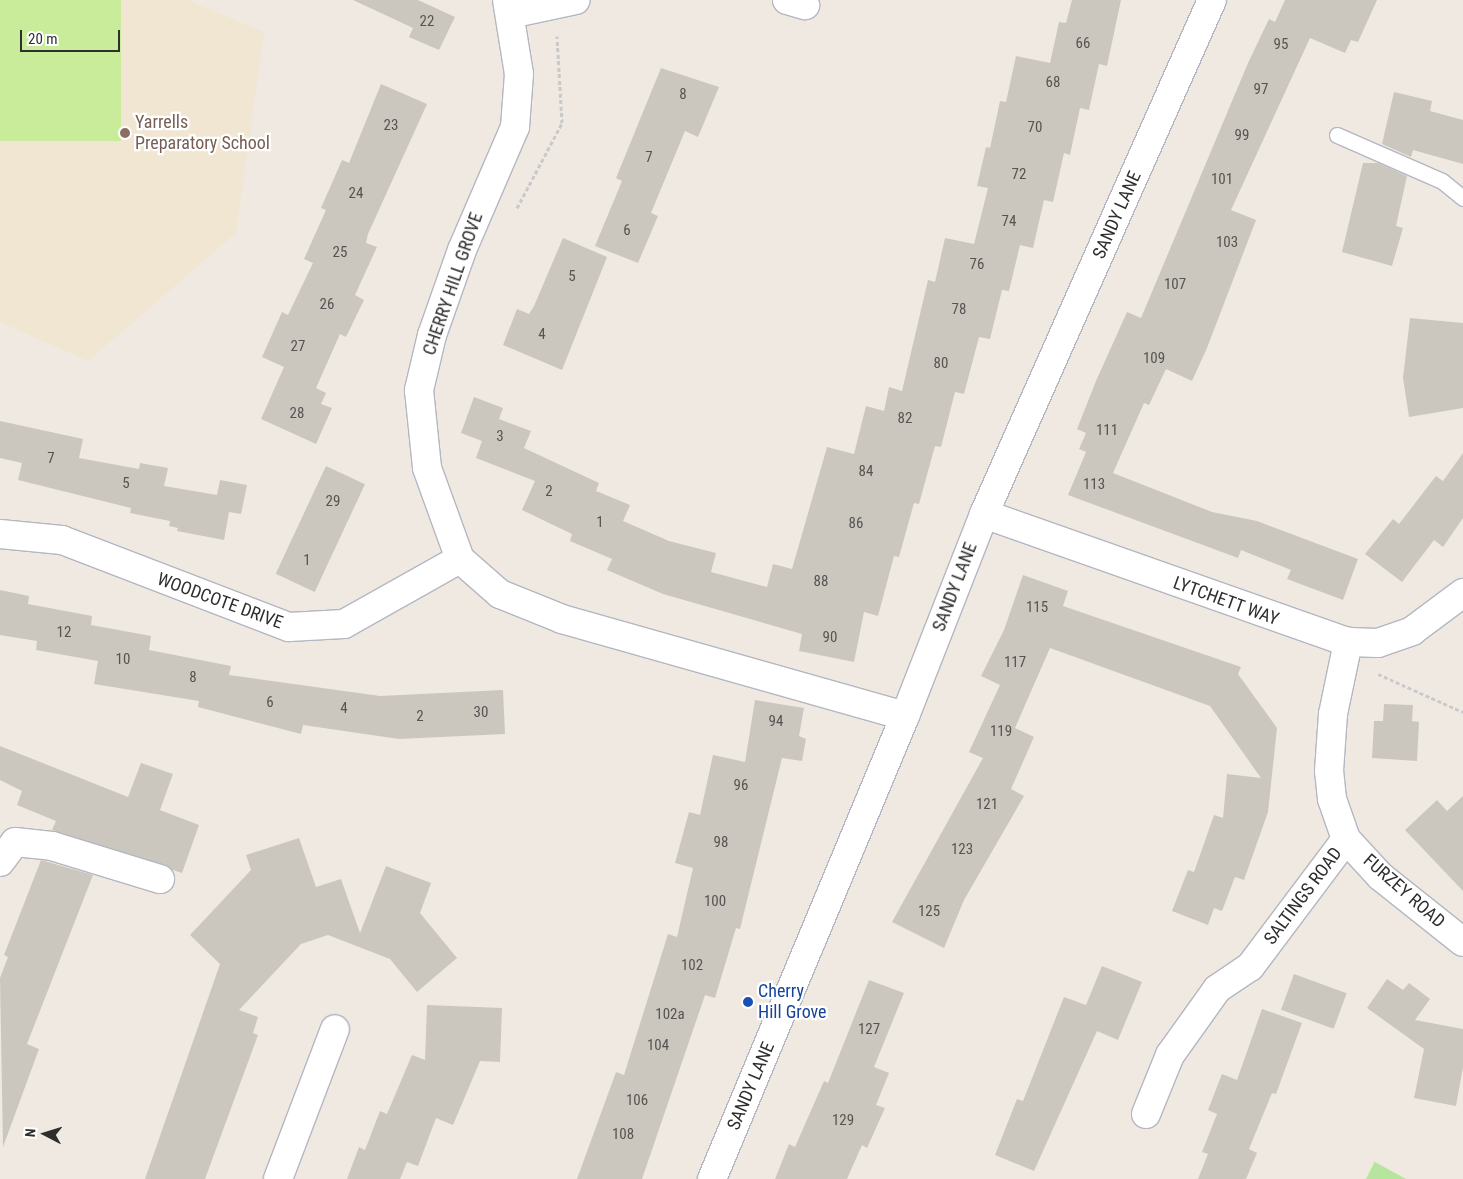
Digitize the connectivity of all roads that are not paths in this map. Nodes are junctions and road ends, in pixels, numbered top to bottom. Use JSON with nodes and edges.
{"nodes":[{"id":1,"x":576,"y":0,"type":"edge"},
{"id":2,"x":1212,"y":0,"type":"edge"},
{"id":3,"x":508,"y":7,"type":"edge"},
{"id":4,"x":1337,"y":135,"type":"dead end"},
{"id":5,"x":1463,"y":198,"type":"edge"},
{"id":6,"x":984,"y":514,"type":"junction"},
{"id":7,"x":0,"y":534,"type":"edge"},
{"id":8,"x":460,"y":559,"type":"junction"},
{"id":9,"x":1463,"y":593,"type":"edge"},
{"id":10,"x":1348,"y":642,"type":"junction"},
{"id":11,"x":905,"y":716,"type":"junction"},
{"id":12,"x":1346,"y":839,"type":"junction"},
{"id":13,"x":0,"y":862,"type":"edge"},
{"id":14,"x":160,"y":879,"type":"dead end"},
{"id":15,"x":1463,"y":942,"type":"edge"},
{"id":16,"x":335,"y":1030,"type":"dead end"},
{"id":17,"x":1146,"y":1114,"type":"dead end"},
{"id":18,"x":278,"y":1179,"type":"edge"},
{"id":19,"x":712,"y":1179,"type":"edge"}],
"edges":[{"from":1,"to":3,"type":"street","name":"CHERRY HILL GROVE"},
{"from":2,"to":6,"type":"street","name":"SANDY LANE"},
{"from":3,"to":8,"type":"street","name":"CHERRY HILL GROVE"},
{"from":4,"to":5,"type":"lane"},
{"from":6,"to":10,"type":"street","name":"LYTCHETT WAY"},
{"from":6,"to":11,"type":"street","name":"SANDY LANE"},
{"from":7,"to":8,"type":"street","name":"WOODCOTE DRIVE"},
{"from":8,"to":11,"type":"street","name":"CHERRY HILL GROVE"},
{"from":9,"to":10,"type":"street","name":"LYTCHETT WAY"},
{"from":10,"to":12,"type":"street","name":"SALTINGS ROAD"},
{"from":11,"to":19,"type":"street","name":"SANDY LANE"},
{"from":12,"to":15,"type":"street","name":"FURZEY ROAD"},
{"from":12,"to":17,"type":"street","name":"SALTINGS ROAD"},
{"from":13,"to":14,"type":"street"},
{"from":16,"to":18,"type":"street"}]}
